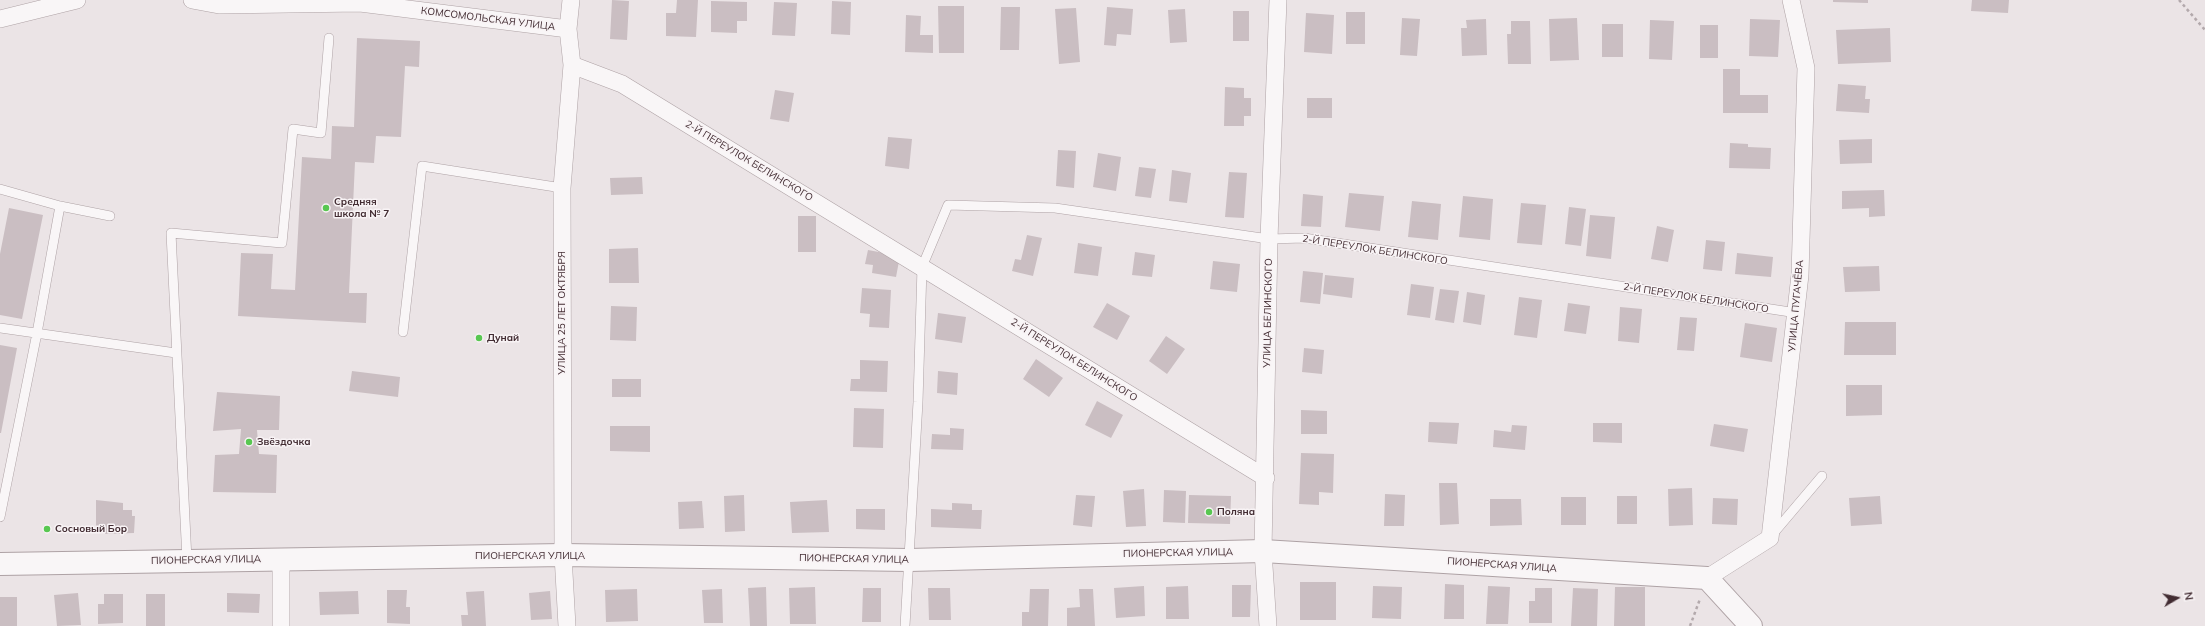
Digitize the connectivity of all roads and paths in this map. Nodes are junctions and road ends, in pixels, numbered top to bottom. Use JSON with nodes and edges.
{"nodes":[{"id":1,"x":77,"y":0,"type":"edge"},
{"id":2,"x":192,"y":0,"type":"edge"},
{"id":3,"x":571,"y":0,"type":"edge"},
{"id":4,"x":1278,"y":0,"type":"edge"},
{"id":5,"x":1791,"y":0,"type":"edge"},
{"id":6,"x":2179,"y":0,"type":"edge"},
{"id":7,"x":359,"y":2,"type":"edge"},
{"id":8,"x":0,"y":19,"type":"edge"},
{"id":9,"x":568,"y":29,"type":"junction"},
{"id":10,"x":2205,"y":30,"type":"edge"},
{"id":11,"x":329,"y":38,"type":"dead end"},
{"id":12,"x":572,"y":66,"type":"junction"},
{"id":13,"x":562,"y":188,"type":"junction"},
{"id":14,"x":0,"y":189,"type":"edge"},
{"id":15,"x":60,"y":206,"type":"junction"},
{"id":16,"x":110,"y":216,"type":"dead end"},
{"id":17,"x":1269,"y":240,"type":"junction"},
{"id":18,"x":922,"y":266,"type":"junction"},
{"id":19,"x":1797,"y":313,"type":"junction"},
{"id":20,"x":0,"y":328,"type":"edge"},
{"id":21,"x":403,"y":332,"type":"dead end"},
{"id":22,"x":37,"y":334,"type":"junction"},
{"id":23,"x":176,"y":353,"type":"junction"},
{"id":24,"x":1822,"y":476,"type":"dead end"},
{"id":25,"x":1266,"y":478,"type":"junction"},
{"id":26,"x":0,"y":517,"type":"edge"},
{"id":27,"x":1770,"y":538,"type":"junction"},
{"id":28,"x":1264,"y":551,"type":"junction"},
{"id":29,"x":563,"y":555,"type":"junction"},
{"id":30,"x":281,"y":559,"type":"junction"},
{"id":31,"x":188,"y":560,"type":"junction"},
{"id":32,"x":909,"y":560,"type":"junction"},
{"id":33,"x":0,"y":564,"type":"edge"},
{"id":34,"x":1708,"y":578,"type":"junction"},
{"id":35,"x":281,"y":626,"type":"edge"},
{"id":36,"x":567,"y":626,"type":"edge"},
{"id":37,"x":905,"y":626,"type":"edge"},
{"id":38,"x":1268,"y":626,"type":"edge"},
{"id":39,"x":1690,"y":626,"type":"edge"},
{"id":40,"x":1751,"y":626,"type":"edge"}],
"edges":[{"from":1,"to":8,"type":"street"},
{"from":2,"to":7,"type":"street","name":"КОМСОМОЛЬСКАЯ УЛИЦА"},
{"from":3,"to":9,"type":"street","name":"УЛИЦА 25 ЛЕТ ОКТЯБРЯ"},
{"from":4,"to":17,"type":"street","name":"УЛИЦА БЕЛИНСКОГО"},
{"from":5,"to":19,"type":"street","name":"УЛИЦА ПУГАЧЁВА"},
{"from":6,"to":10,"type":"path"},
{"from":7,"to":9,"type":"street","name":"КОМСОМОЛЬСКАЯ УЛИЦА"},
{"from":9,"to":12,"type":"street","name":"УЛИЦА 25 ЛЕТ ОКТЯБРЯ"},
{"from":11,"to":23,"type":"lane"},
{"from":12,"to":13,"type":"street","name":"УЛИЦА 25 ЛЕТ ОКТЯБРЯ"},
{"from":12,"to":18,"type":"street","name":"2-Й ПЕРЕУЛОК БЕЛИНСКОГО"},
{"from":13,"to":21,"type":"lane"},
{"from":13,"to":29,"type":"street","name":"УЛИЦА 25 ЛЕТ ОКТЯБРЯ"},
{"from":14,"to":15,"type":"lane"},
{"from":15,"to":16,"type":"lane"},
{"from":15,"to":22,"type":"lane"},
{"from":17,"to":18,"type":"lane","name":"2-Й ПЕРЕУЛОК БЕЛИНСКОГО"},
{"from":17,"to":19,"type":"lane","name":"2-Й ПЕРЕУЛОК БЕЛИНСКОГО"},
{"from":17,"to":25,"type":"street","name":"УЛИЦА БЕЛИНСКОГО"},
{"from":18,"to":25,"type":"street","name":"2-Й ПЕРЕУЛОК БЕЛИНСКОГО"},
{"from":18,"to":32,"type":"lane","name":"2-Й ПЕРЕУЛОК БЕЛИНСКОГО"},
{"from":19,"to":27,"type":"street","name":"УЛИЦА ПУГАЧЁВА"},
{"from":20,"to":22,"type":"lane"},
{"from":22,"to":23,"type":"lane"},
{"from":22,"to":26,"type":"lane"},
{"from":23,"to":31,"type":"lane"},
{"from":24,"to":27,"type":"lane"},
{"from":25,"to":28,"type":"street","name":"УЛИЦА БЕЛИНСКОГО"},
{"from":27,"to":34,"type":"street"},
{"from":28,"to":32,"type":"street","name":"ПИОНЕРСКАЯ УЛИЦА"},
{"from":28,"to":34,"type":"street","name":"ПИОНЕРСКАЯ УЛИЦА"},
{"from":28,"to":38,"type":"street","name":"УЛИЦА БЕЛИНСКОГО"},
{"from":29,"to":30,"type":"street","name":"ПИОНЕРСКАЯ УЛИЦА"},
{"from":29,"to":32,"type":"street","name":"ПИОНЕРСКАЯ УЛИЦА"},
{"from":29,"to":36,"type":"street","name":"УЛИЦА 25 ЛЕТ ОКТЯБРЯ"},
{"from":30,"to":31,"type":"street","name":"ПИОНЕРСКАЯ УЛИЦА"},
{"from":30,"to":35,"type":"street"},
{"from":31,"to":33,"type":"street","name":"ПИОНЕРСКАЯ УЛИЦА"},
{"from":32,"to":37,"type":"lane","name":"2-Й ПЕРЕУЛОК БЕЛИНСКОГО"},
{"from":34,"to":39,"type":"path"},
{"from":34,"to":40,"type":"street"}]}
